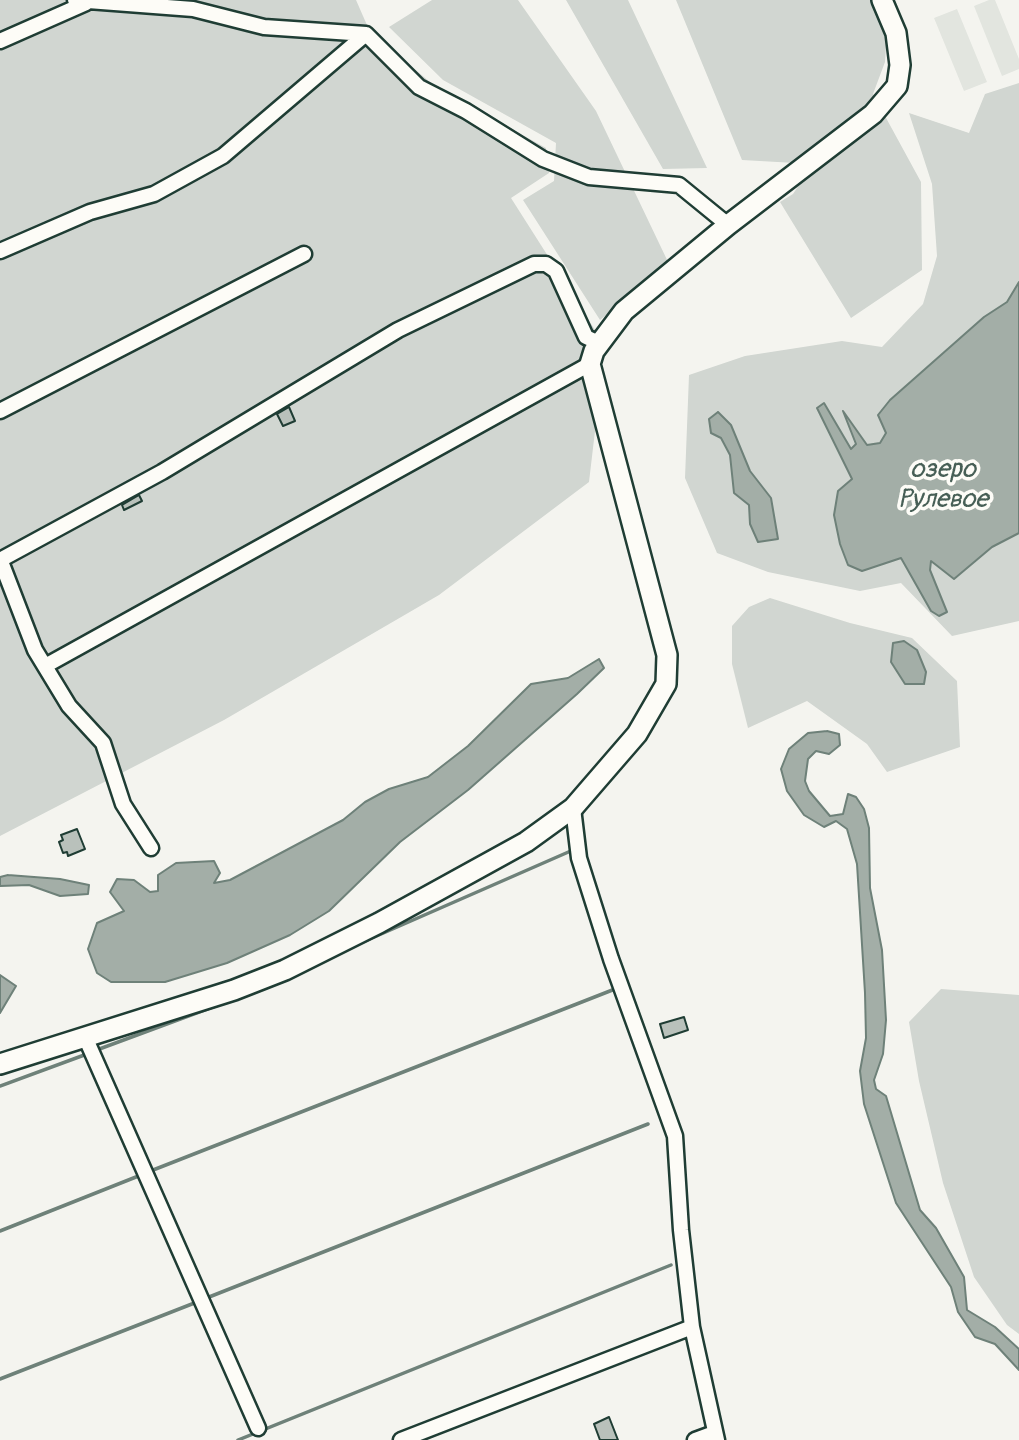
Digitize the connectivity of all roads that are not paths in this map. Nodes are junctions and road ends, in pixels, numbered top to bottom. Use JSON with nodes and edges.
{"nodes":[{"id":1,"x":882,"y":0,"type":"edge"},
{"id":2,"x":80,"y":2,"type":"edge"},
{"id":3,"x":366,"y":34,"type":"junction"},
{"id":4,"x":0,"y":41,"type":"edge"},
{"id":5,"x":728,"y":225,"type":"junction"},
{"id":6,"x":0,"y":251,"type":"edge"},
{"id":7,"x":304,"y":254,"type":"dead end"},
{"id":8,"x":599,"y":343,"type":"junction"},
{"id":9,"x":590,"y":364,"type":"junction"},
{"id":10,"x":0,"y":411,"type":"edge"},
{"id":11,"x":0,"y":560,"type":"edge"},
{"id":12,"x":45,"y":666,"type":"junction"},
{"id":13,"x":573,"y":808,"type":"junction"},
{"id":14,"x":151,"y":848,"type":"dead end"},
{"id":15,"x":86,"y":1039,"type":"junction"},
{"id":16,"x":0,"y":1064,"type":"edge"},
{"id":17,"x":692,"y":1327,"type":"junction"},
{"id":18,"x":258,"y":1428,"type":"dead end"},
{"id":19,"x":715,"y":1436,"type":"edge"},
{"id":20,"x":401,"y":1440,"type":"edge"},
{"id":21,"x":695,"y":1440,"type":"edge"}],
"edges":[{"from":1,"to":5,"type":"street"},
{"from":2,"to":3,"type":"street"},
{"from":2,"to":4,"type":"street"},
{"from":3,"to":5,"type":"street"},
{"from":3,"to":6,"type":"street"},
{"from":5,"to":8,"type":"street"},
{"from":7,"to":10,"type":"street"},
{"from":8,"to":9,"type":"street"},
{"from":8,"to":11,"type":"street"},
{"from":9,"to":12,"type":"street"},
{"from":9,"to":13,"type":"street"},
{"from":11,"to":12,"type":"street"},
{"from":12,"to":14,"type":"street"},
{"from":13,"to":15,"type":"street"},
{"from":13,"to":17,"type":"street"},
{"from":15,"to":16,"type":"street"},
{"from":15,"to":18,"type":"street"},
{"from":17,"to":19,"type":"street"},
{"from":17,"to":20,"type":"street"},
{"from":19,"to":21,"type":"street"}]}
